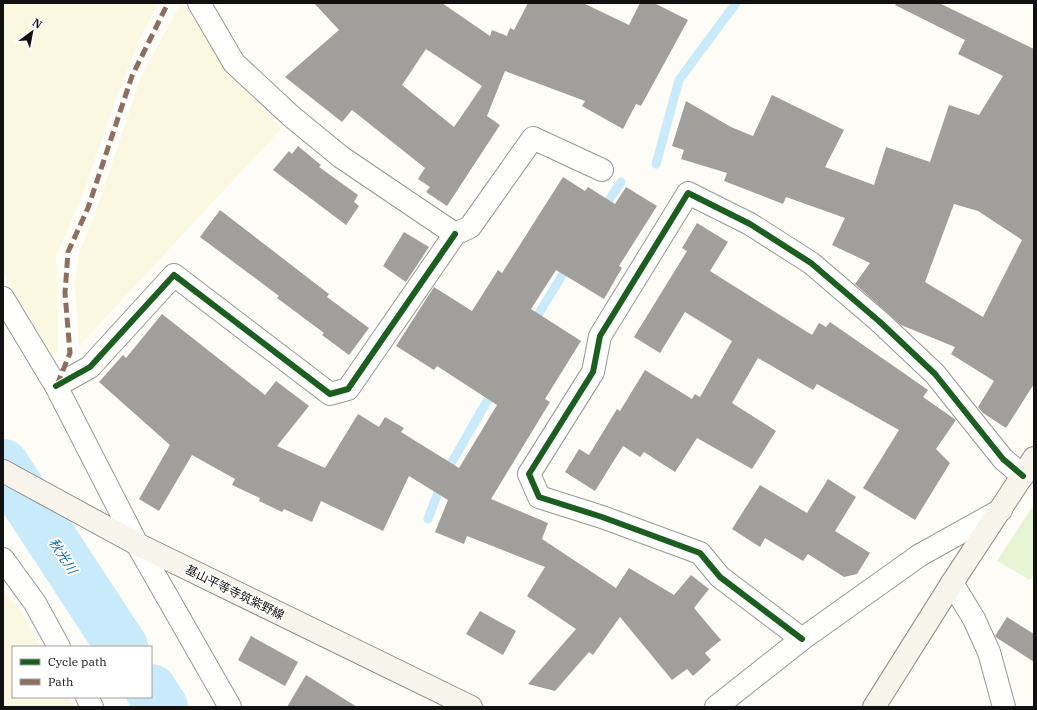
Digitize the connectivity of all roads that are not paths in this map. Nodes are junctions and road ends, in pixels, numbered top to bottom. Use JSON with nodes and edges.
{"nodes":[{"id":1,"x":199,"y":3,"type":"edge"},
{"id":2,"x":602,"y":170,"type":"dead end"},
{"id":3,"x":455,"y":234,"type":"junction"},
{"id":4,"x":3,"y":298,"type":"edge"},
{"id":5,"x":56,"y":386,"type":"junction"},
{"id":6,"x":1028,"y":467,"type":"edge"},
{"id":7,"x":3,"y":471,"type":"edge"},
{"id":8,"x":1001,"y":510,"type":"junction"},
{"id":9,"x":137,"y":544,"type":"junction"},
{"id":10,"x":3,"y":559,"type":"edge"},
{"id":11,"x":952,"y":583,"type":"junction"},
{"id":12,"x":802,"y":639,"type":"junction"},
{"id":13,"x":58,"y":646,"type":"edge"},
{"id":14,"x":88,"y":698,"type":"edge"},
{"id":15,"x":92,"y":707,"type":"edge"},
{"id":16,"x":230,"y":707,"type":"edge"},
{"id":17,"x":471,"y":707,"type":"edge"},
{"id":18,"x":716,"y":707,"type":"edge"},
{"id":19,"x":874,"y":707,"type":"edge"},
{"id":20,"x":1004,"y":707,"type":"edge"}],
"edges":[{"from":1,"to":3,"type":"street"},
{"from":2,"to":3,"type":"street"},
{"from":3,"to":5,"type":"street"},
{"from":4,"to":5,"type":"street"},
{"from":5,"to":9,"type":"street"},
{"from":6,"to":8,"type":"main road"},
{"from":6,"to":12,"type":"street"},
{"from":7,"to":9,"type":"main road","name":"基山平等寺筑紫野線"},
{"from":8,"to":11,"type":"main road"},
{"from":8,"to":12,"type":"street"},
{"from":9,"to":16,"type":"street"},
{"from":9,"to":17,"type":"main road","name":"基山平等寺筑紫野線"},
{"from":10,"to":13,"type":"street"},
{"from":11,"to":19,"type":"main road"},
{"from":11,"to":20,"type":"street"},
{"from":12,"to":18,"type":"street"},
{"from":14,"to":15,"type":"street"}]}
